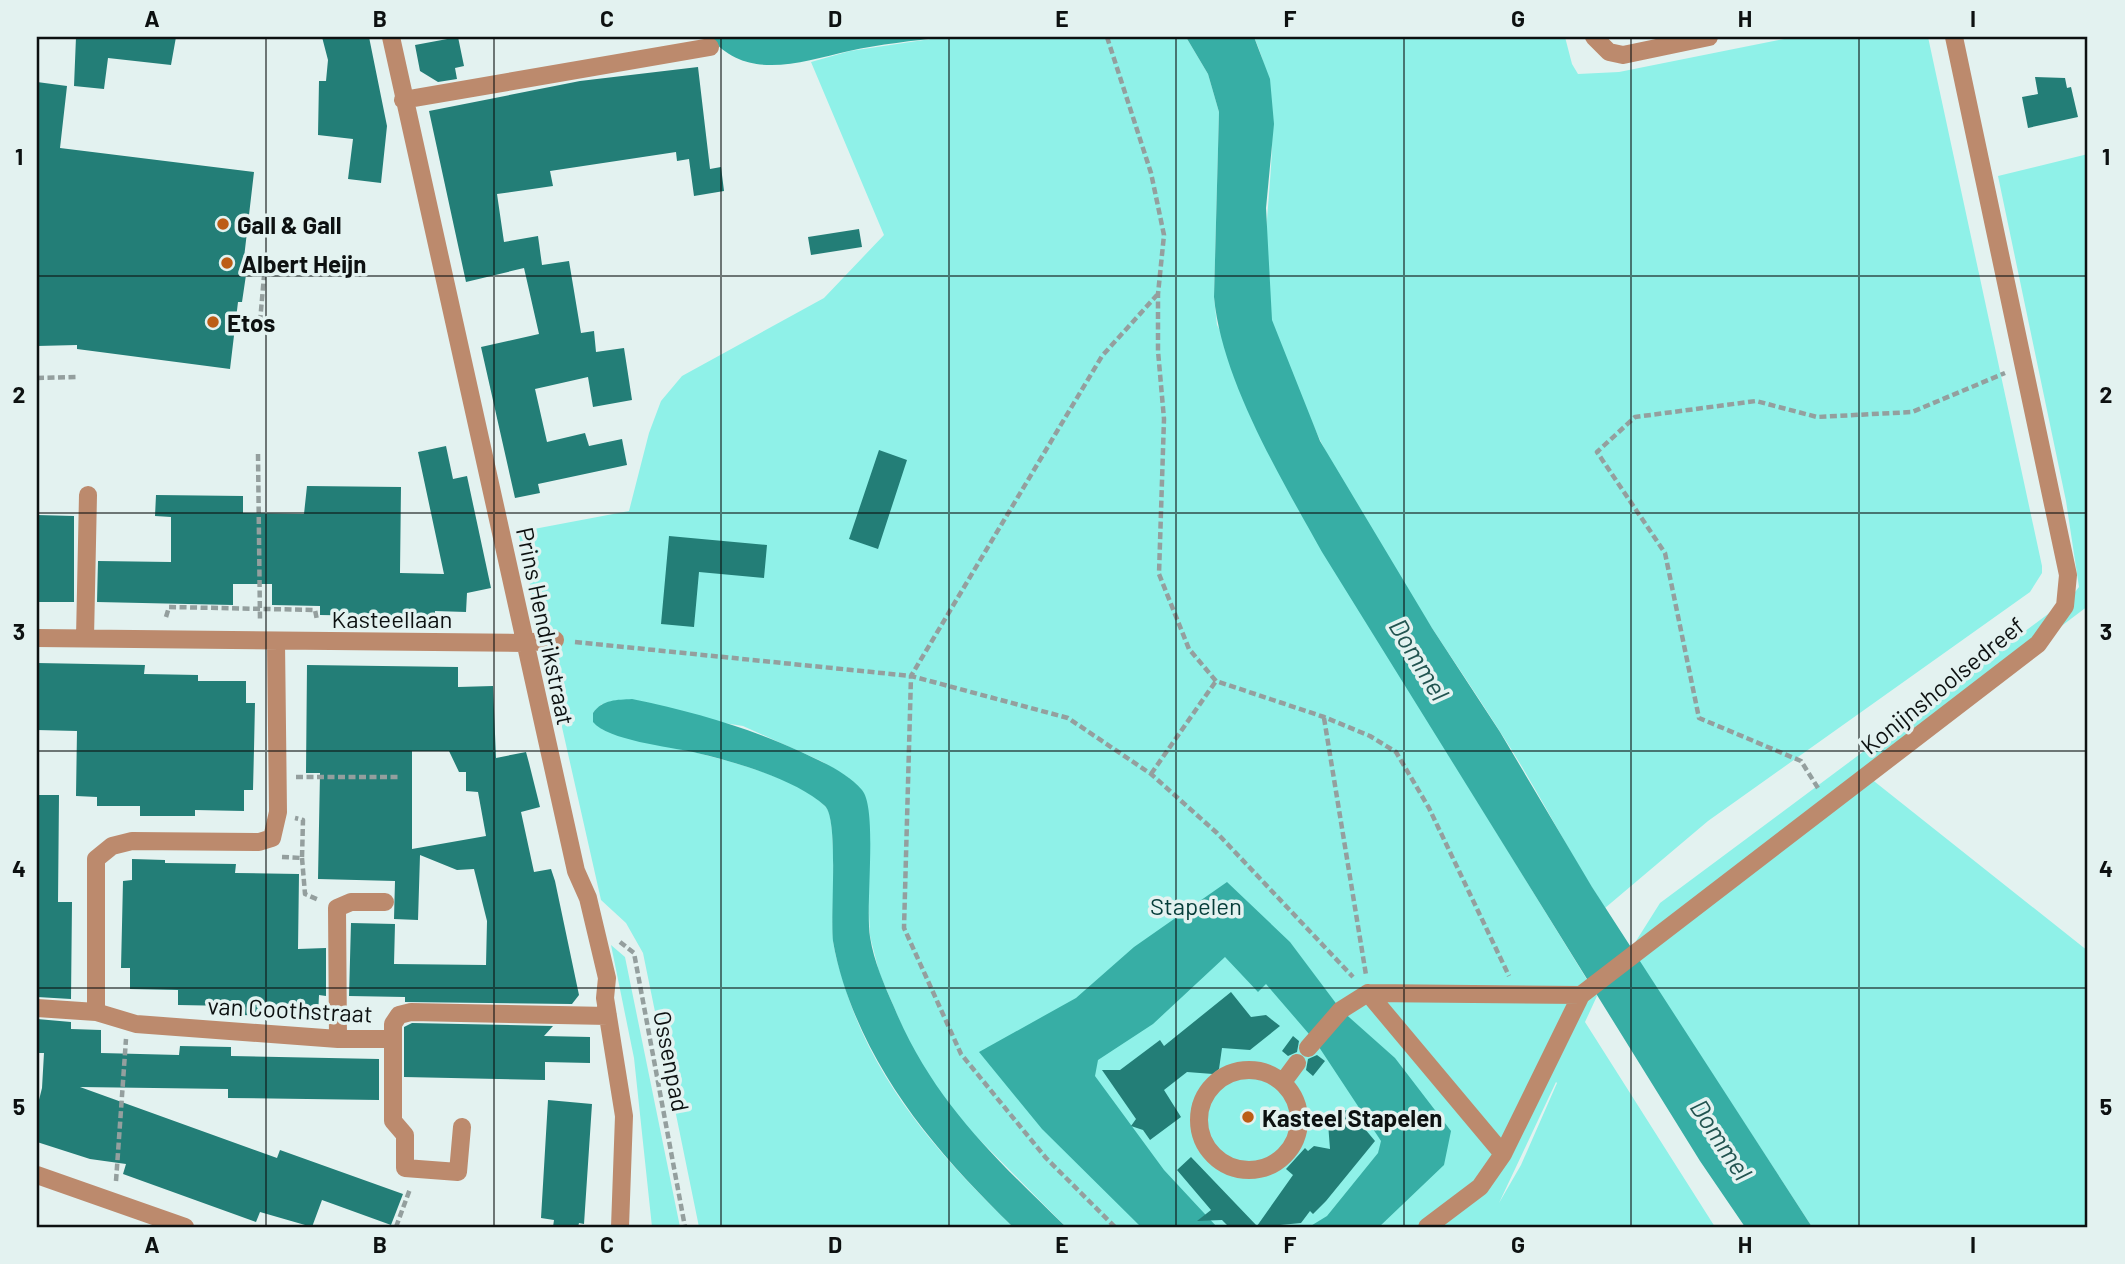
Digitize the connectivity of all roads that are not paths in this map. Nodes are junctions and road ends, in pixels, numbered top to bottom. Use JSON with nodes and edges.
{"nodes":[{"id":1,"x":391,"y":37,"type":"edge"},
{"id":2,"x":1594,"y":37,"type":"edge"},
{"id":3,"x":1709,"y":37,"type":"edge"},
{"id":4,"x":1954,"y":37,"type":"edge"},
{"id":5,"x":710,"y":47,"type":"dead end"},
{"id":6,"x":403,"y":100,"type":"junction"},
{"id":7,"x":88,"y":495,"type":"dead end"},
{"id":8,"x":37,"y":638,"type":"edge"},
{"id":9,"x":85,"y":638,"type":"junction"},
{"id":10,"x":555,"y":640,"type":"road end"},
{"id":11,"x":268,"y":642,"type":"junction"},
{"id":12,"x":523,"y":643,"type":"junction"},
{"id":13,"x":385,"y":902,"type":"dead end"},
{"id":14,"x":1368,"y":993,"type":"junction"},
{"id":15,"x":1580,"y":995,"type":"junction"},
{"id":16,"x":37,"y":1008,"type":"edge"},
{"id":17,"x":96,"y":1012,"type":"junction"},
{"id":18,"x":608,"y":1016,"type":"junction"},
{"id":19,"x":338,"y":1039,"type":"junction"},
{"id":20,"x":392,"y":1039,"type":"junction"},
{"id":21,"x":1311,"y":1045,"type":"dead end"},
{"id":22,"x":1297,"y":1063,"type":"dead end"},
{"id":23,"x":1283,"y":1082,"type":"junction"},
{"id":24,"x":462,"y":1127,"type":"dead end"},
{"id":25,"x":1503,"y":1154,"type":"junction"},
{"id":26,"x":37,"y":1175,"type":"edge"},
{"id":27,"x":185,"y":1227,"type":"edge"},
{"id":28,"x":620,"y":1227,"type":"edge"},
{"id":29,"x":1427,"y":1227,"type":"edge"}],
"edges":[{"from":1,"to":6,"type":"street","name":"Prins Hendrikstraat"},
{"from":2,"to":3,"type":"street"},
{"from":4,"to":15,"type":"street","name":"Konijnshoolsedreef"},
{"from":5,"to":6,"type":"street"},
{"from":6,"to":12,"type":"street","name":"Prins Hendrikstraat"},
{"from":7,"to":9,"type":"street"},
{"from":8,"to":9,"type":"street","name":"Kasteellaan"},
{"from":9,"to":11,"type":"street","name":"Kasteellaan"},
{"from":10,"to":12,"type":"street","name":"Kasteellaan"},
{"from":11,"to":12,"type":"street","name":"Kasteellaan"},
{"from":11,"to":17,"type":"street"},
{"from":12,"to":18,"type":"street","name":"Prins Hendrikstraat"},
{"from":13,"to":19,"type":"street"},
{"from":14,"to":15,"type":"street"},
{"from":14,"to":21,"type":"street"},
{"from":14,"to":25,"type":"street"},
{"from":15,"to":25,"type":"street"},
{"from":16,"to":17,"type":"street","name":"van Coothstraat"},
{"from":17,"to":19,"type":"street","name":"van Coothstraat"},
{"from":18,"to":20,"type":"street","name":"van Coothstraat"},
{"from":18,"to":28,"type":"street","name":"Prins Hendrikstraat"},
{"from":19,"to":20,"type":"street","name":"van Coothstraat"},
{"from":20,"to":24,"type":"street"},
{"from":22,"to":23,"type":"street"},
{"from":23,"to":23,"type":"street"},
{"from":25,"to":29,"type":"street"},
{"from":26,"to":27,"type":"street"}]}
